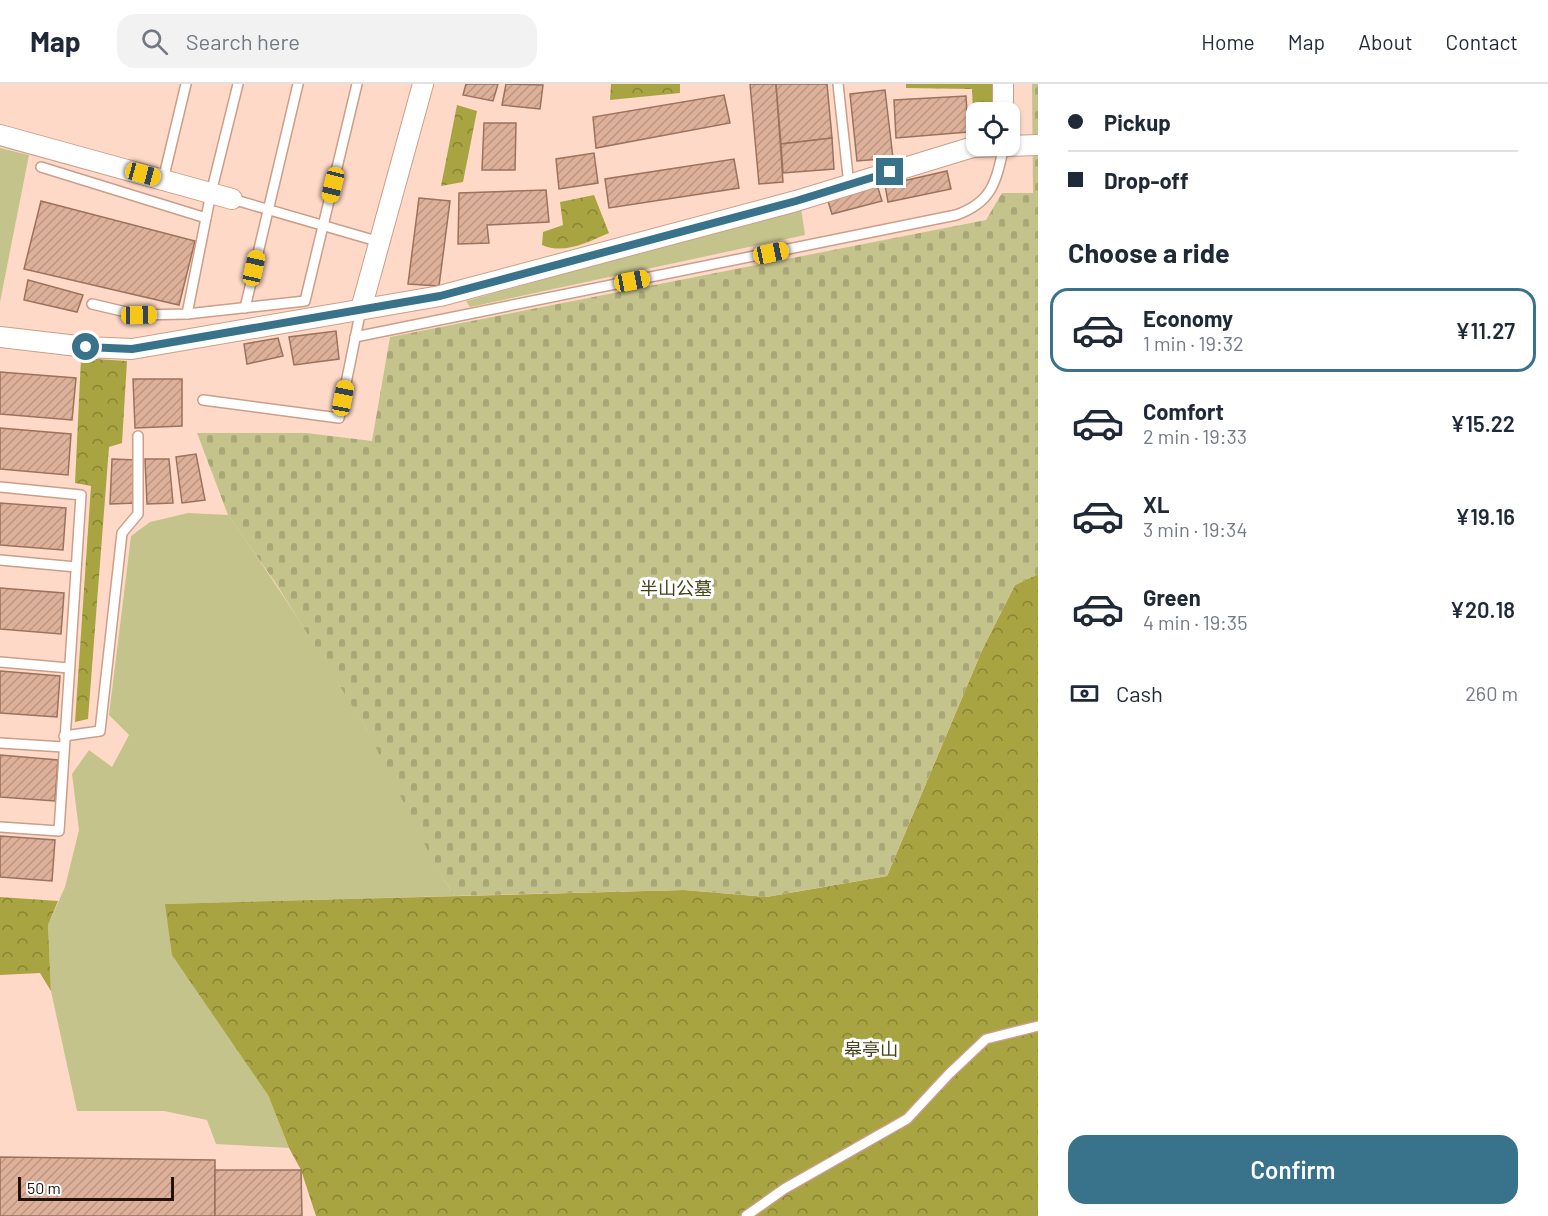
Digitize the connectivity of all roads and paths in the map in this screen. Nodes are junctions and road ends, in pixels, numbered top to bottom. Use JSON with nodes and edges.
{"nodes":[{"id":1,"x":186,"y":84,"type":"edge"},
{"id":2,"x":238,"y":84,"type":"edge"},
{"id":3,"x":298,"y":84,"type":"edge"},
{"id":4,"x":357,"y":84,"type":"edge"},
{"id":5,"x":423,"y":84,"type":"edge"},
{"id":6,"x":838,"y":84,"type":"edge"},
{"id":7,"x":1003,"y":84,"type":"edge"},
{"id":8,"x":1003,"y":102,"type":"edge"},
{"id":9,"x":0,"y":135,"type":"edge"},
{"id":10,"x":1020,"y":146,"type":"edge"},
{"id":11,"x":1038,"y":146,"type":"edge"},
{"id":12,"x":966,"y":149,"type":"edge"},
{"id":13,"x":1002,"y":156,"type":"edge"},
{"id":14,"x":40,"y":167,"type":"dead end"},
{"id":15,"x":163,"y":180,"type":"junction"},
{"id":16,"x":849,"y":185,"type":"junction"},
{"id":17,"x":211,"y":193,"type":"junction"},
{"id":18,"x":232,"y":199,"type":"joint"},
{"id":19,"x":268,"y":210,"type":"junction"},
{"id":20,"x":206,"y":218,"type":"junction"},
{"id":21,"x":323,"y":225,"type":"junction"},
{"id":22,"x":380,"y":242,"type":"junction"},
{"id":23,"x":92,"y":304,"type":"dead end"},
{"id":24,"x":245,"y":308,"type":"junction"},
{"id":25,"x":361,"y":309,"type":"junction"},
{"id":26,"x":187,"y":314,"type":"junction"},
{"id":27,"x":0,"y":337,"type":"edge"},
{"id":28,"x":355,"y":337,"type":"junction"},
{"id":29,"x":203,"y":400,"type":"dead end"},
{"id":30,"x":138,"y":436,"type":"dead end"},
{"id":31,"x":0,"y":487,"type":"edge"},
{"id":32,"x":0,"y":560,"type":"edge"},
{"id":33,"x":76,"y":567,"type":"junction"},
{"id":34,"x":0,"y":662,"type":"edge"},
{"id":35,"x":69,"y":668,"type":"junction"},
{"id":36,"x":64,"y":742,"type":"junction"},
{"id":37,"x":0,"y":743,"type":"edge"},
{"id":38,"x":0,"y":827,"type":"edge"},
{"id":39,"x":1038,"y":1026,"type":"edge"},
{"id":40,"x":746,"y":1216,"type":"edge"}],
"edges":[{"from":1,"to":15,"type":"lane"},
{"from":2,"to":17,"type":"lane"},
{"from":3,"to":19,"type":"lane"},
{"from":4,"to":21,"type":"lane"},
{"from":5,"to":22,"type":"street"},
{"from":6,"to":16,"type":"lane"},
{"from":7,"to":8,"type":"street"},
{"from":9,"to":15,"type":"street"},
{"from":10,"to":11,"type":"street"},
{"from":12,"to":16,"type":"street"},
{"from":13,"to":28,"type":"lane"},
{"from":14,"to":20,"type":"lane"},
{"from":15,"to":17,"type":"street"},
{"from":16,"to":25,"type":"street"},
{"from":17,"to":18,"type":"street"},
{"from":17,"to":20,"type":"lane"},
{"from":18,"to":19,"type":"lane"},
{"from":19,"to":21,"type":"lane"},
{"from":19,"to":24,"type":"lane"},
{"from":20,"to":26,"type":"lane"},
{"from":21,"to":22,"type":"lane"},
{"from":21,"to":24,"type":"lane"},
{"from":22,"to":25,"type":"street"},
{"from":23,"to":26,"type":"lane"},
{"from":24,"to":26,"type":"lane"},
{"from":25,"to":27,"type":"street"},
{"from":25,"to":28,"type":"lane"},
{"from":28,"to":29,"type":"lane"},
{"from":30,"to":36,"type":"lane"},
{"from":31,"to":33,"type":"lane"},
{"from":32,"to":33,"type":"lane"},
{"from":33,"to":35,"type":"lane"},
{"from":34,"to":35,"type":"lane"},
{"from":35,"to":36,"type":"lane"},
{"from":36,"to":37,"type":"lane"},
{"from":36,"to":38,"type":"lane"},
{"from":39,"to":40,"type":"lane"}]}
